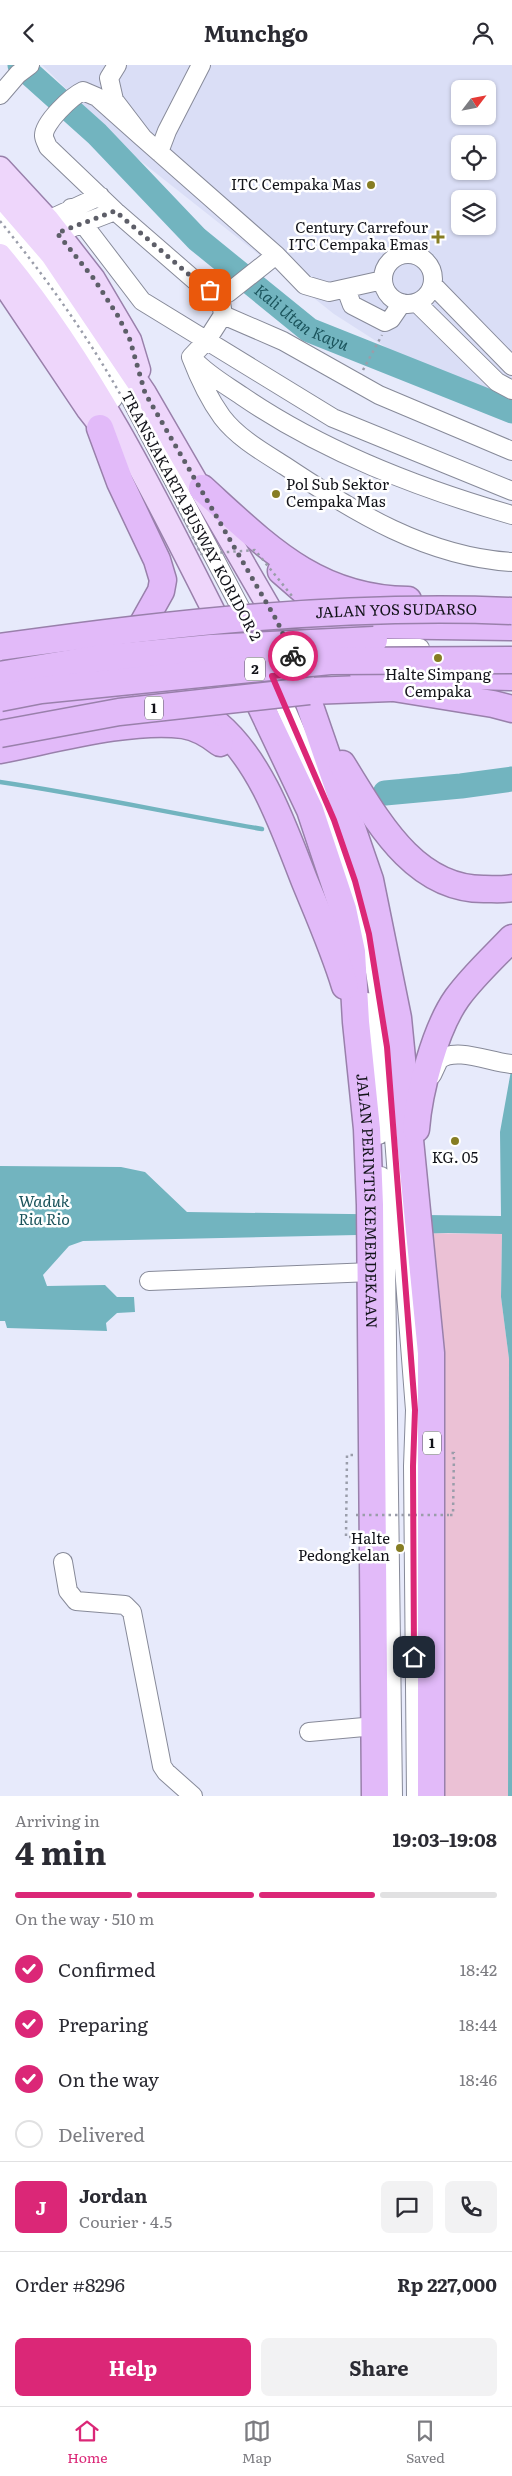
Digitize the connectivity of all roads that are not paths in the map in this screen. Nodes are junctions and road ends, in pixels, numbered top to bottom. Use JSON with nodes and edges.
{"nodes":[{"id":1,"x":30,"y":65,"type":"edge"},
{"id":2,"x":117,"y":65,"type":"edge"},
{"id":3,"x":201,"y":65,"type":"edge"},
{"id":4,"x":1,"y":93,"type":"edge"},
{"id":5,"x":143,"y":138,"type":"junction"},
{"id":6,"x":159,"y":151,"type":"junction"},
{"id":7,"x":1,"y":167,"type":"edge"},
{"id":8,"x":0,"y":195,"type":"edge"},
{"id":9,"x":100,"y":196,"type":"junction"},
{"id":10,"x":71,"y":209,"type":"junction"},
{"id":11,"x":115,"y":211,"type":"junction"},
{"id":12,"x":0,"y":212,"type":"edge"},
{"id":13,"x":81,"y":223,"type":"junction"},
{"id":14,"x":52,"y":227,"type":"junction"},
{"id":15,"x":0,"y":235,"type":"edge"},
{"id":16,"x":0,"y":255,"type":"edge"},
{"id":17,"x":276,"y":255,"type":"junction"},
{"id":18,"x":0,"y":279,"type":"edge"},
{"id":19,"x":382,"y":280,"type":"junction"},
{"id":20,"x":433,"y":285,"type":"junction"},
{"id":21,"x":346,"y":289,"type":"junction"},
{"id":22,"x":224,"y":294,"type":"junction"},
{"id":23,"x":410,"y":303,"type":"junction"},
{"id":24,"x":223,"y":315,"type":"junction"},
{"id":25,"x":207,"y":340,"type":"junction"},
{"id":26,"x":191,"y":357,"type":"junction"},
{"id":27,"x":512,"y":366,"type":"edge"},
{"id":28,"x":512,"y":390,"type":"edge"},
{"id":29,"x":145,"y":393,"type":"junction"},
{"id":30,"x":333,"y":418,"type":"junction"},
{"id":31,"x":100,"y":428,"type":"junction"},
{"id":32,"x":321,"y":444,"type":"junction"},
{"id":33,"x":130,"y":451,"type":"junction"},
{"id":34,"x":512,"y":451,"type":"edge"},
{"id":35,"x":202,"y":488,"type":"junction"},
{"id":36,"x":512,"y":491,"type":"edge"},
{"id":37,"x":512,"y":515,"type":"edge"},
{"id":38,"x":242,"y":525,"type":"junction"},
{"id":39,"x":512,"y":563,"type":"edge"},
{"id":40,"x":512,"y":601,"type":"edge"},
{"id":41,"x":512,"y":611,"type":"edge"},
{"id":42,"x":284,"y":613,"type":"junction"},
{"id":43,"x":367,"y":625,"type":"junction"},
{"id":44,"x":512,"y":627,"type":"edge"},
{"id":45,"x":133,"y":641,"type":"junction"},
{"id":46,"x":512,"y":642,"type":"edge"},
{"id":47,"x":0,"y":643,"type":"edge"},
{"id":48,"x":70,"y":649,"type":"junction"},
{"id":49,"x":512,"y":650,"type":"edge"},
{"id":50,"x":36,"y":654,"type":"junction"},
{"id":51,"x":262,"y":659,"type":"junction"},
{"id":52,"x":0,"y":660,"type":"edge"},
{"id":53,"x":512,"y":660,"type":"edge"},
{"id":54,"x":512,"y":665,"type":"edge"},
{"id":55,"x":0,"y":677,"type":"edge"},
{"id":56,"x":512,"y":677,"type":"edge"},
{"id":57,"x":394,"y":688,"type":"junction"},
{"id":58,"x":145,"y":690,"type":"junction"},
{"id":59,"x":512,"y":690,"type":"edge"},
{"id":60,"x":0,"y":694,"type":"edge"},
{"id":61,"x":0,"y":698,"type":"edge"},
{"id":62,"x":512,"y":709,"type":"edge"},
{"id":63,"x":0,"y":713,"type":"edge"},
{"id":64,"x":0,"y":734,"type":"edge"},
{"id":65,"x":0,"y":751,"type":"edge"},
{"id":66,"x":257,"y":775,"type":"junction"},
{"id":67,"x":331,"y":809,"type":"junction"},
{"id":68,"x":512,"y":888,"type":"edge"},
{"id":69,"x":512,"y":938,"type":"edge"},
{"id":70,"x":356,"y":1022,"type":"junction"},
{"id":71,"x":509,"y":1064,"type":"edge"},
{"id":72,"x":422,"y":1097,"type":"junction"},
{"id":73,"x":414,"y":1175,"type":"junction"},
{"id":74,"x":393,"y":1209,"type":"junction"},
{"id":75,"x":394,"y":1237,"type":"junction"},
{"id":76,"x":372,"y":1272,"type":"junction"},
{"id":77,"x":149,"y":1281,"type":"dead end"},
{"id":78,"x":63,"y":1562,"type":"dead end"},
{"id":79,"x":375,"y":1726,"type":"junction"},
{"id":80,"x":309,"y":1732,"type":"dead end"},
{"id":81,"x":194,"y":1796,"type":"edge"},
{"id":82,"x":375,"y":1796,"type":"edge"},
{"id":83,"x":393,"y":1796,"type":"edge"},
{"id":84,"x":416,"y":1796,"type":"edge"},
{"id":85,"x":432,"y":1796,"type":"edge"}],
"edges":[{"from":1,"to":4,"type":"street"},
{"from":2,"to":5,"type":"street"},
{"from":3,"to":6,"type":"street"},
{"from":5,"to":6,"type":"street"},
{"from":5,"to":9,"type":"street"},
{"from":6,"to":17,"type":"street"},
{"from":7,"to":14,"type":"main road"},
{"from":8,"to":29,"type":"main road"},
{"from":9,"to":10,"type":"street"},
{"from":9,"to":11,"type":"street"},
{"from":10,"to":13,"type":"street"},
{"from":10,"to":14,"type":"street"},
{"from":11,"to":13,"type":"street"},
{"from":11,"to":22,"type":"street"},
{"from":12,"to":51,"type":"street","name":"TRANSJAKARTA BUSWAY KORIDOR 2"},
{"from":13,"to":14,"type":"street"},
{"from":13,"to":25,"type":"street"},
{"from":14,"to":29,"type":"main road"},
{"from":15,"to":51,"type":"street","name":"TRANSJAKARTA BUSWAY KORIDOR 2"},
{"from":16,"to":33,"type":"main road"},
{"from":17,"to":21,"type":"street"},
{"from":17,"to":22,"type":"street"},
{"from":18,"to":31,"type":"main road"},
{"from":19,"to":20,"type":"street"},
{"from":19,"to":21,"type":"street"},
{"from":19,"to":23,"type":"street"},
{"from":20,"to":23,"type":"street"},
{"from":20,"to":27,"type":"street"},
{"from":21,"to":23,"type":"street"},
{"from":22,"to":24,"type":"street"},
{"from":23,"to":28,"type":"street"},
{"from":24,"to":25,"type":"street"},
{"from":24,"to":34,"type":"street"},
{"from":25,"to":26,"type":"street"},
{"from":25,"to":30,"type":"street"},
{"from":26,"to":32,"type":"street"},
{"from":26,"to":39,"type":"street"},
{"from":29,"to":35,"type":"main road"},
{"from":30,"to":32,"type":"street"},
{"from":30,"to":36,"type":"street"},
{"from":31,"to":33,"type":"main road"},
{"from":31,"to":45,"type":"highway"},
{"from":32,"to":37,"type":"street"},
{"from":33,"to":51,"type":"main road"},
{"from":35,"to":38,"type":"highway"},
{"from":35,"to":42,"type":"main road"},
{"from":38,"to":40,"type":"highway"},
{"from":38,"to":43,"type":"highway"},
{"from":41,"to":42,"type":"highway","name":"JALAN YOS SUDARSO","number":"1","bridge":true},
{"from":42,"to":43,"type":"highway","name":"JALAN YOS SUDARSO","number":"1"},
{"from":42,"to":47,"type":"highway","number":"1","bridge":true},
{"from":42,"to":51,"type":"highway","number":"1"},
{"from":43,"to":44,"type":"highway","name":"JALAN YOS SUDARSO","number":"1"},
{"from":45,"to":48,"type":"highway","number":"1"},
{"from":45,"to":51,"type":"highway","number":"1"},
{"from":46,"to":55,"type":"highway","number":"2","bridge":true},
{"from":47,"to":48,"type":"highway"},
{"from":47,"to":50,"type":"highway"},
{"from":48,"to":50,"type":"highway","number":"1"},
{"from":49,"to":51,"type":"street"},
{"from":50,"to":52,"type":"highway","number":"1"},
{"from":51,"to":54,"type":"street"},
{"from":51,"to":55,"type":"street"},
{"from":51,"to":56,"type":"highway","number":"1"},
{"from":51,"to":57,"type":"highway","number":"1"},
{"from":51,"to":58,"type":"highway","number":"1"},
{"from":51,"to":60,"type":"street"},
{"from":51,"to":64,"type":"highway","number":"1","bridge":true},
{"from":51,"to":67,"type":"highway","name":"JALAN PERINTIS KEMERDEKAAN","number":"1"},
{"from":51,"to":67,"type":"highway"},
{"from":53,"to":61,"type":"highway","number":"2","bridge":true},
{"from":57,"to":59,"type":"highway","number":"1"},
{"from":57,"to":62,"type":"highway"},
{"from":58,"to":63,"type":"highway","number":"1"},
{"from":58,"to":66,"type":"highway"},
{"from":65,"to":66,"type":"highway"},
{"from":66,"to":70,"type":"highway"},
{"from":67,"to":68,"type":"highway"},
{"from":67,"to":70,"type":"highway","name":"JALAN PERINTIS KEMERDEKAAN","number":"1"},
{"from":67,"to":73,"type":"highway","name":"JALAN PERINTIS KEMERDEKAAN","number":"1"},
{"from":67,"to":74,"type":"street"},
{"from":69,"to":72,"type":"highway"},
{"from":70,"to":74,"type":"highway","name":"JALAN PERINTIS KEMERDEKAAN","number":"1"},
{"from":71,"to":72,"type":"street"},
{"from":72,"to":73,"type":"highway"},
{"from":73,"to":74,"type":"highway","name":"JALAN PERINTIS KEMERDEKAAN","number":"1"},
{"from":74,"to":75,"type":"highway","name":"JALAN PERINTIS KEMERDEKAAN","number":"1"},
{"from":74,"to":75,"type":"highway","name":"JALAN PERINTIS KEMERDEKAAN","number":"1"},
{"from":75,"to":76,"type":"highway","name":"JALAN PERINTIS KEMERDEKAAN","number":"1"},
{"from":75,"to":83,"type":"street"},
{"from":75,"to":84,"type":"street"},
{"from":75,"to":85,"type":"highway","name":"JALAN PERINTIS KEMERDEKAAN","number":"1"},
{"from":76,"to":77,"type":"street"},
{"from":76,"to":79,"type":"highway","name":"JALAN PERINTIS KEMERDEKAAN","number":"1"},
{"from":78,"to":81,"type":"street"},
{"from":79,"to":80,"type":"street"},
{"from":79,"to":82,"type":"highway","name":"JALAN PERINTIS KEMERDEKAAN","number":"1"}]}
